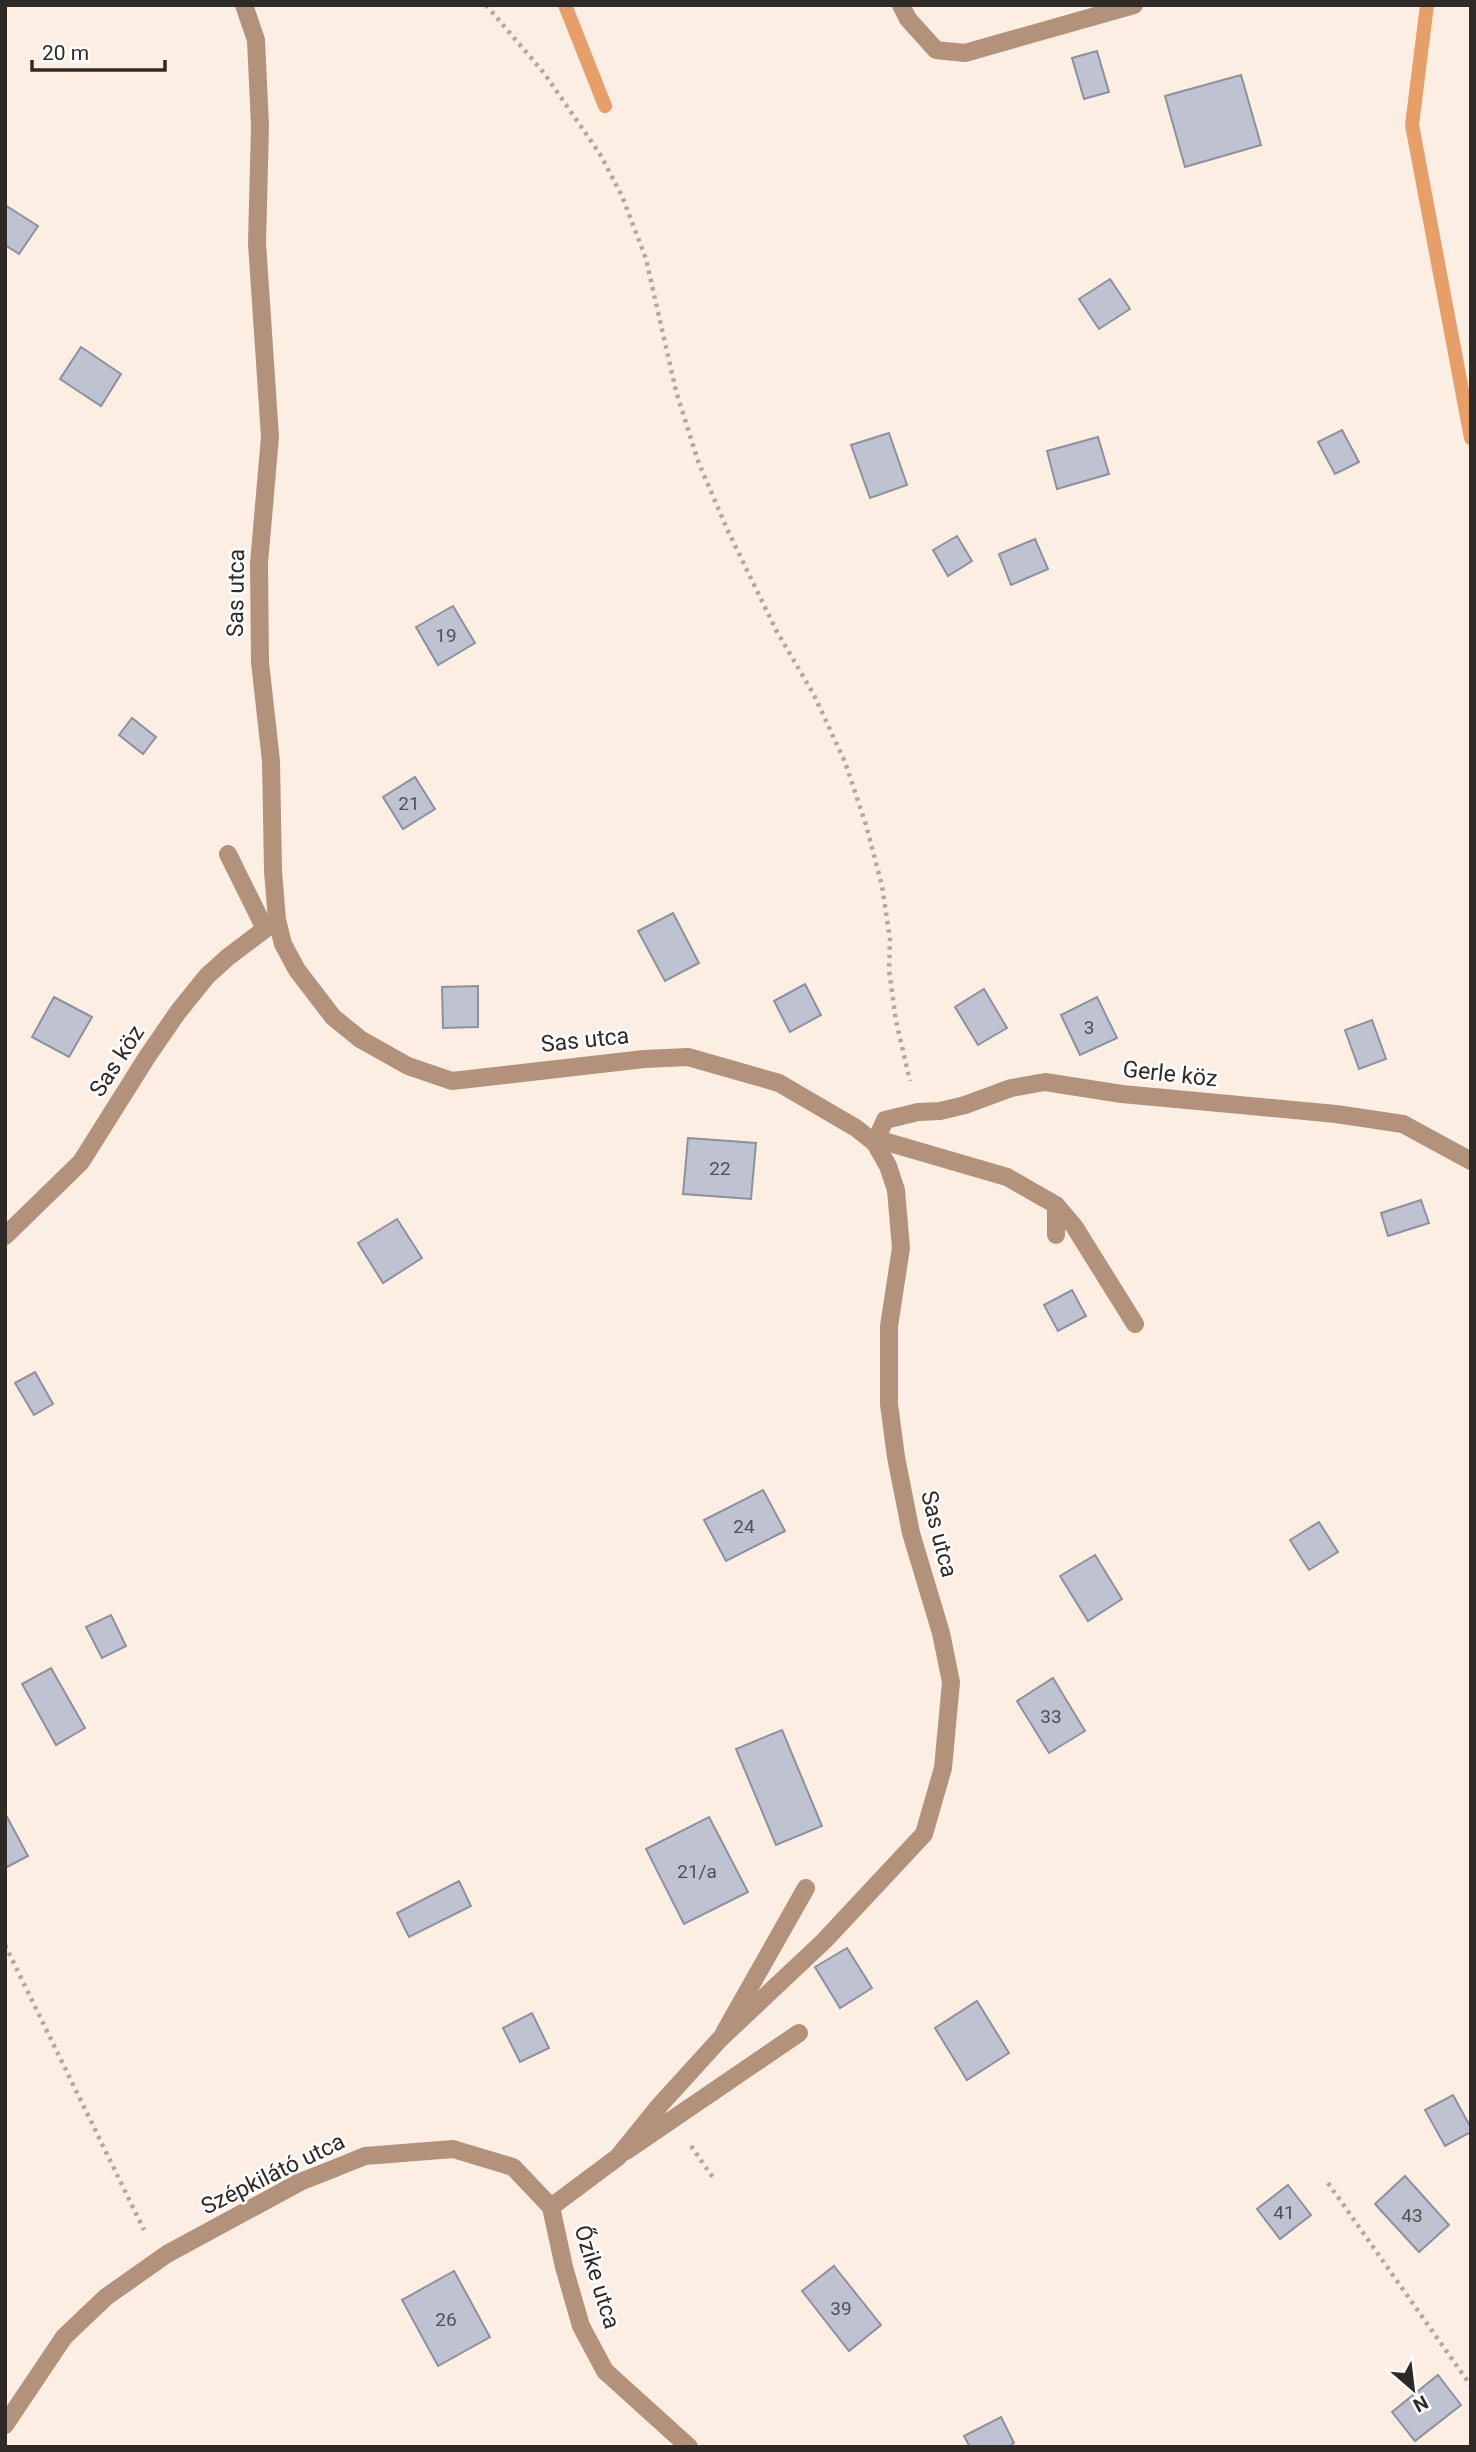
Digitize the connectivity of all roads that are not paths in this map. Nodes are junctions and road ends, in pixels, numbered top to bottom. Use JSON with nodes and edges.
{"nodes":[{"id":1,"x":244,"y":5,"type":"edge"},
{"id":2,"x":901,"y":5,"type":"edge"},
{"id":3,"x":1134,"y":5,"type":"edge"},
{"id":4,"x":228,"y":853,"type":"dead end"},
{"id":5,"x":271,"y":925,"type":"junction"},
{"id":6,"x":875,"y":1143,"type":"junction"},
{"id":7,"x":1471,"y":1161,"type":"edge"},
{"id":8,"x":1056,"y":1205,"type":"junction"},
{"id":9,"x":1056,"y":1235,"type":"dead end"},
{"id":10,"x":5,"y":1236,"type":"edge"},
{"id":11,"x":1135,"y":1324,"type":"dead end"},
{"id":12,"x":806,"y":1888,"type":"dead end"},
{"id":13,"x":799,"y":2033,"type":"dead end"},
{"id":14,"x":720,"y":2039,"type":"junction"},
{"id":15,"x":618,"y":2157,"type":"junction"},
{"id":16,"x":551,"y":2207,"type":"junction"},
{"id":17,"x":5,"y":2425,"type":"edge"},
{"id":18,"x":689,"y":2447,"type":"edge"}],
"edges":[{"from":1,"to":5,"type":"street","name":"Sas utca"},
{"from":2,"to":3,"type":"street"},
{"from":4,"to":5,"type":"street"},
{"from":5,"to":6,"type":"street","name":"Sas utca"},
{"from":5,"to":10,"type":"street","name":"Sas köz"},
{"from":6,"to":7,"type":"street","name":"Gerle köz"},
{"from":6,"to":8,"type":"street"},
{"from":6,"to":14,"type":"street","name":"Sas utca"},
{"from":8,"to":9,"type":"street"},
{"from":8,"to":11,"type":"street"},
{"from":12,"to":14,"type":"street"},
{"from":13,"to":15,"type":"street"},
{"from":14,"to":15,"type":"street"},
{"from":15,"to":16,"type":"street"},
{"from":16,"to":17,"type":"street","name":"Szépkilátó utca"},
{"from":16,"to":18,"type":"street","name":"Őzike utca"}]}
